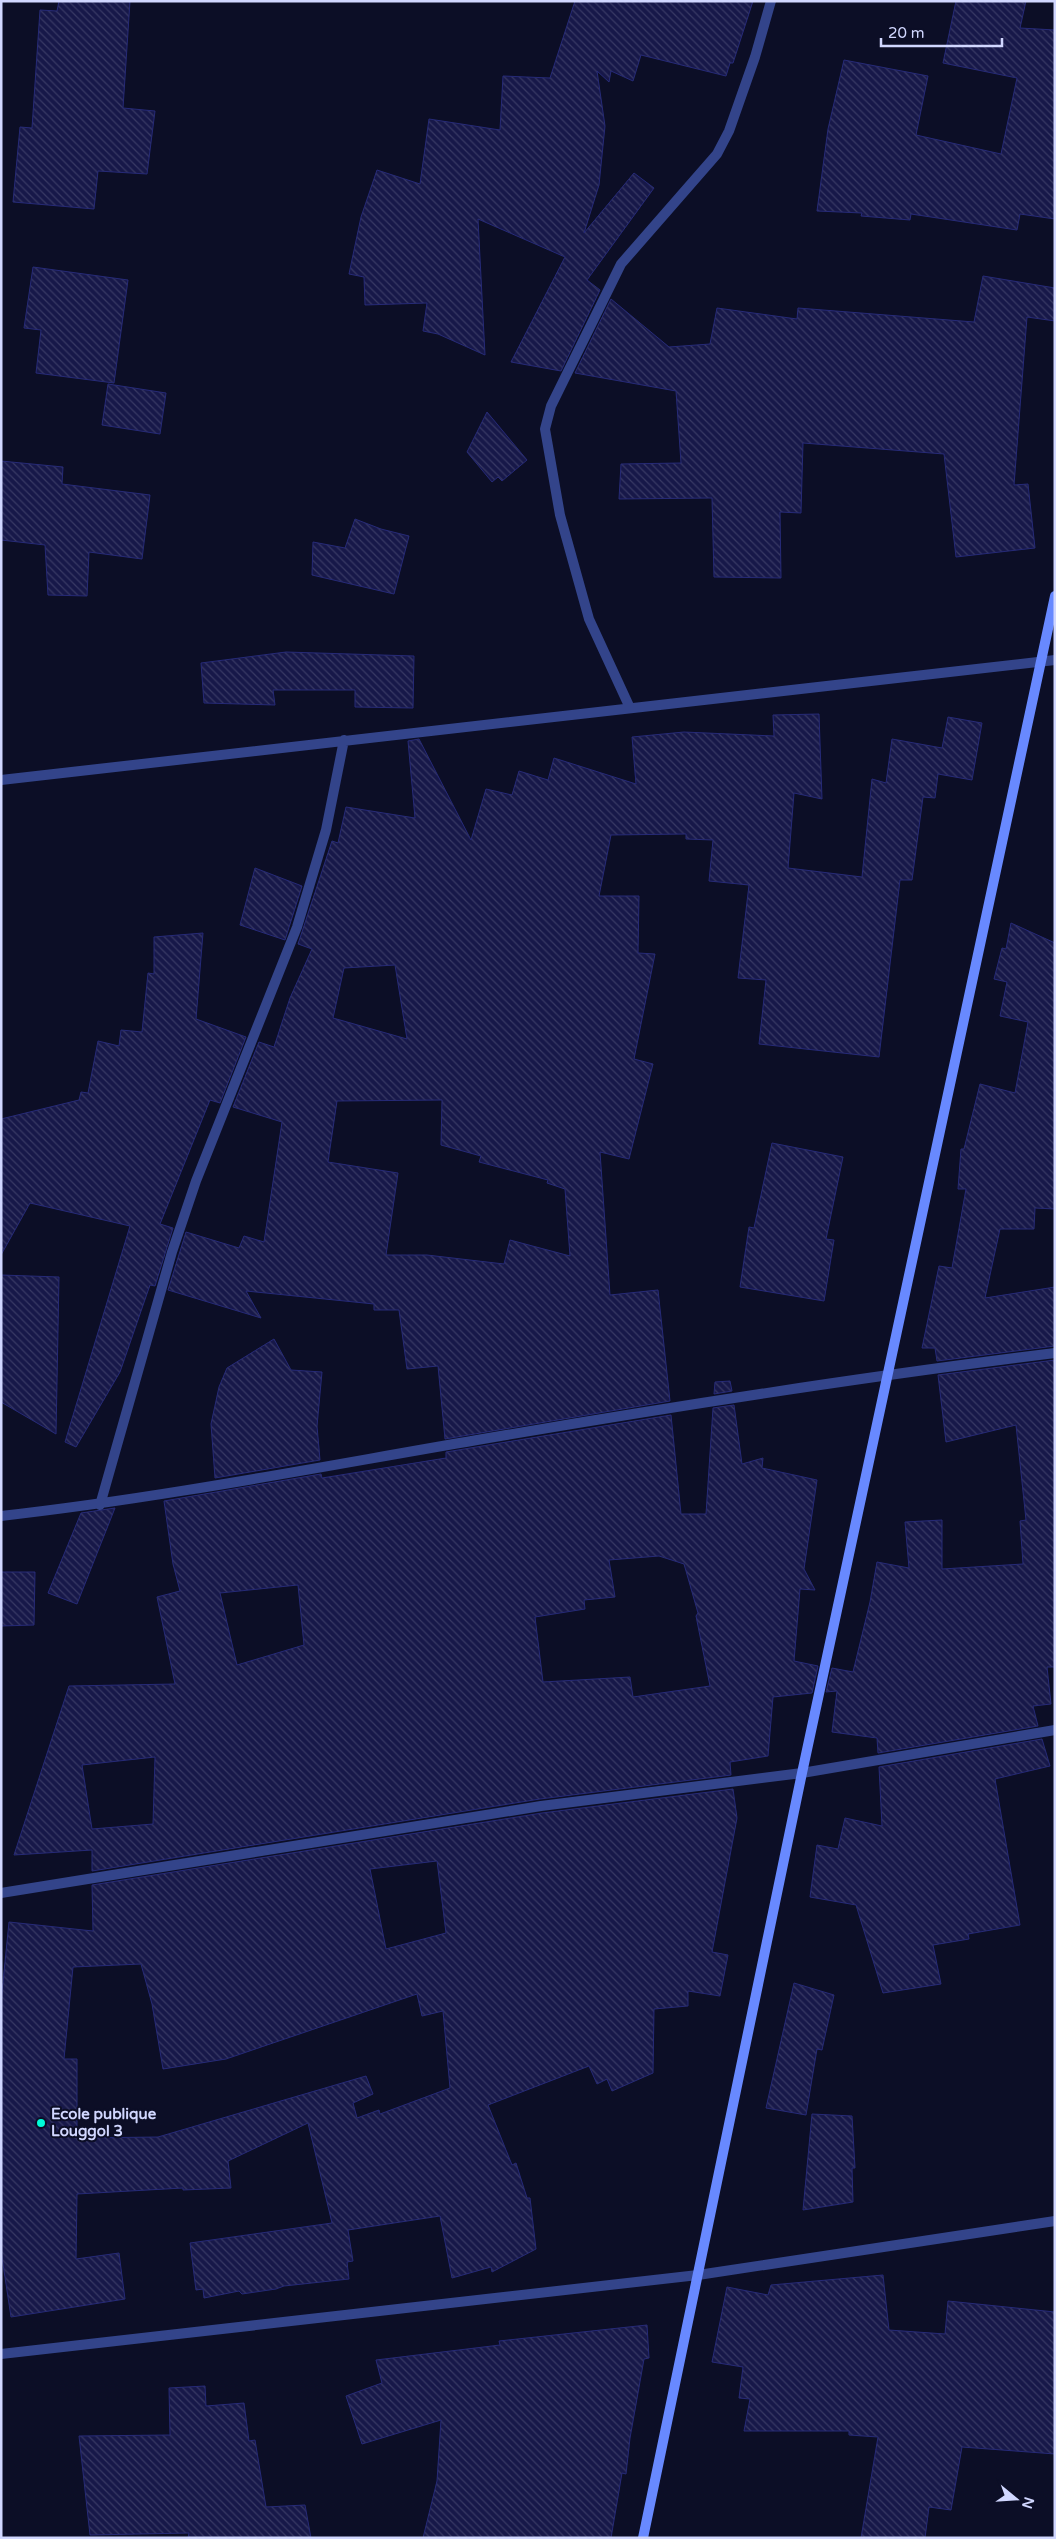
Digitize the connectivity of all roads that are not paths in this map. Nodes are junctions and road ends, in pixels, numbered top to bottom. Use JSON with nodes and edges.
{"nodes":[{"id":1,"x":770,"y":1,"type":"edge"},
{"id":2,"x":1055,"y":596,"type":"edge"},
{"id":3,"x":1055,"y":660,"type":"edge"},
{"id":4,"x":1039,"y":662,"type":"junction"},
{"id":5,"x":630,"y":708,"type":"junction"},
{"id":6,"x":344,"y":740,"type":"junction"},
{"id":7,"x":1,"y":780,"type":"edge"},
{"id":8,"x":1055,"y":1354,"type":"edge"},
{"id":9,"x":888,"y":1374,"type":"junction"},
{"id":10,"x":100,"y":1505,"type":"junction"},
{"id":11,"x":1,"y":1516,"type":"edge"},
{"id":12,"x":1055,"y":1730,"type":"edge"},
{"id":13,"x":802,"y":1773,"type":"junction"},
{"id":14,"x":1,"y":1893,"type":"edge"},
{"id":15,"x":1055,"y":2221,"type":"edge"},
{"id":16,"x":698,"y":2275,"type":"junction"},
{"id":17,"x":1,"y":2354,"type":"edge"},
{"id":18,"x":643,"y":2538,"type":"edge"}],
"edges":[{"from":1,"to":5,"type":"street"},
{"from":2,"to":4,"type":"main road"},
{"from":3,"to":4,"type":"street"},
{"from":4,"to":5,"type":"street"},
{"from":4,"to":9,"type":"main road"},
{"from":5,"to":6,"type":"street"},
{"from":6,"to":7,"type":"street"},
{"from":6,"to":10,"type":"street"},
{"from":8,"to":9,"type":"street"},
{"from":9,"to":10,"type":"street"},
{"from":9,"to":13,"type":"main road"},
{"from":10,"to":11,"type":"street"},
{"from":12,"to":13,"type":"street"},
{"from":13,"to":14,"type":"street"},
{"from":13,"to":16,"type":"main road"},
{"from":15,"to":16,"type":"street"},
{"from":16,"to":17,"type":"street"},
{"from":16,"to":18,"type":"main road"}]}
